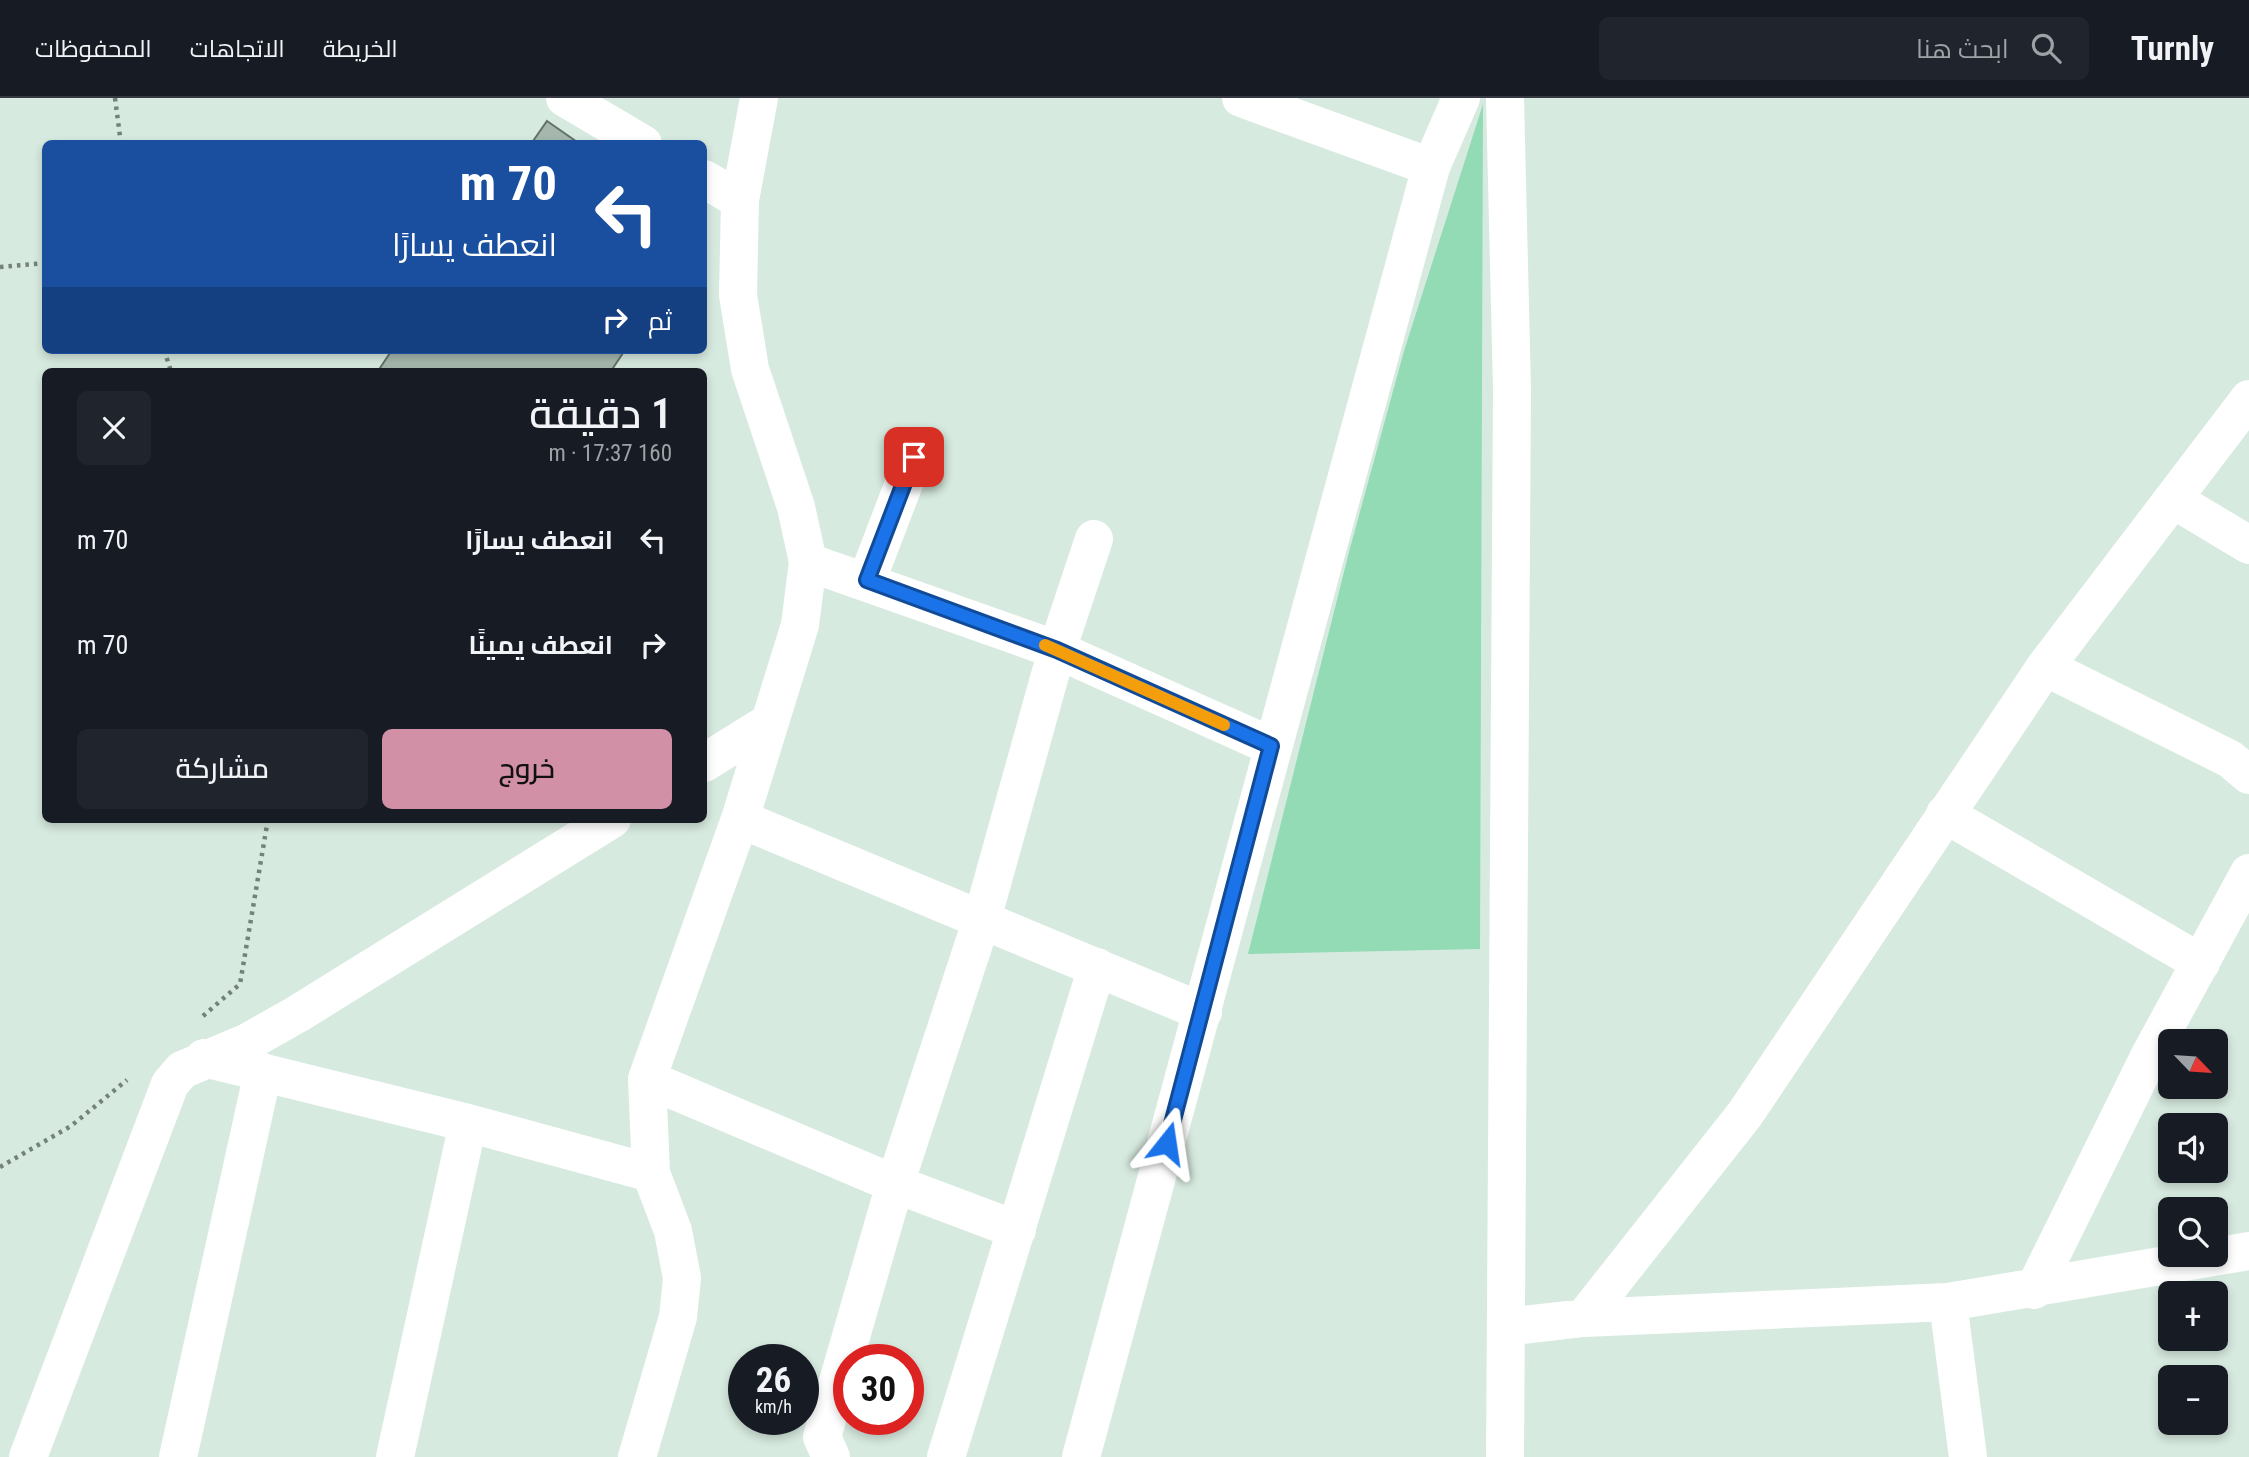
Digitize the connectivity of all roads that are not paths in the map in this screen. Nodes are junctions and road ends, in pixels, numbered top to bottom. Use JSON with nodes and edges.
{"nodes":[{"id":1,"x":565,"y":98,"type":"edge"},
{"id":2,"x":759,"y":98,"type":"edge"},
{"id":3,"x":1241,"y":98,"type":"edge"},
{"id":4,"x":1461,"y":98,"type":"edge"},
{"id":5,"x":1505,"y":98,"type":"edge"},
{"id":6,"x":636,"y":140,"type":"edge"},
{"id":7,"x":1431,"y":167,"type":"junction"},
{"id":8,"x":707,"y":181,"type":"edge"},
{"id":9,"x":740,"y":200,"type":"junction"},
{"id":10,"x":2249,"y":398,"type":"edge"},
{"id":11,"x":914,"y":457,"type":"dead end"},
{"id":12,"x":2174,"y":500,"type":"junction"},
{"id":13,"x":1094,"y":539,"type":"dead end"},
{"id":14,"x":2249,"y":545,"type":"edge"},
{"id":15,"x":808,"y":562,"type":"junction"},
{"id":16,"x":867,"y":580,"type":"junction"},
{"id":17,"x":1057,"y":650,"type":"junction"},
{"id":18,"x":2045,"y":667,"type":"junction"},
{"id":19,"x":771,"y":722,"type":"junction"},
{"id":20,"x":1271,"y":746,"type":"junction"},
{"id":21,"x":707,"y":761,"type":"edge"},
{"id":22,"x":2249,"y":775,"type":"edge"},
{"id":23,"x":1945,"y":814,"type":"junction"},
{"id":24,"x":740,"y":819,"type":"junction"},
{"id":25,"x":606,"y":823,"type":"edge"},
{"id":26,"x":2249,"y":873,"type":"edge"},
{"id":27,"x":982,"y":919,"type":"junction"},
{"id":28,"x":2201,"y":962,"type":"junction"},
{"id":29,"x":1097,"y":967,"type":"junction"},
{"id":30,"x":1203,"y":1012,"type":"junction"},
{"id":31,"x":204,"y":1058,"type":"junction"},
{"id":32,"x":263,"y":1072,"type":"junction"},
{"id":33,"x":647,"y":1079,"type":"junction"},
{"id":34,"x":468,"y":1123,"type":"junction"},
{"id":35,"x":650,"y":1173,"type":"junction"},
{"id":36,"x":895,"y":1184,"type":"junction"},
{"id":37,"x":1017,"y":1230,"type":"junction"},
{"id":38,"x":2249,"y":1251,"type":"edge"},
{"id":39,"x":2034,"y":1290,"type":"junction"},
{"id":40,"x":1948,"y":1302,"type":"junction"},
{"id":41,"x":1584,"y":1318,"type":"junction"},
{"id":42,"x":1506,"y":1327,"type":"junction"},
{"id":43,"x":28,"y":1457,"type":"edge"},
{"id":44,"x":178,"y":1457,"type":"edge"},
{"id":45,"x":395,"y":1457,"type":"edge"},
{"id":46,"x":637,"y":1457,"type":"edge"},
{"id":47,"x":831,"y":1457,"type":"edge"},
{"id":48,"x":946,"y":1457,"type":"edge"},
{"id":49,"x":1081,"y":1457,"type":"edge"},
{"id":50,"x":1505,"y":1457,"type":"edge"},
{"id":51,"x":1968,"y":1457,"type":"edge"}],
"edges":[{"from":1,"to":6,"type":"street"},
{"from":2,"to":9,"type":"street"},
{"from":3,"to":7,"type":"street"},
{"from":4,"to":7,"type":"street"},
{"from":5,"to":42,"type":"street"},
{"from":7,"to":20,"type":"street"},
{"from":8,"to":9,"type":"street"},
{"from":9,"to":15,"type":"street"},
{"from":10,"to":12,"type":"street"},
{"from":11,"to":16,"type":"street"},
{"from":12,"to":14,"type":"street"},
{"from":12,"to":18,"type":"street"},
{"from":13,"to":17,"type":"street"},
{"from":15,"to":16,"type":"street"},
{"from":15,"to":19,"type":"street"},
{"from":16,"to":17,"type":"street"},
{"from":17,"to":20,"type":"street"},
{"from":17,"to":27,"type":"street"},
{"from":18,"to":22,"type":"street"},
{"from":18,"to":23,"type":"street"},
{"from":19,"to":21,"type":"street"},
{"from":19,"to":24,"type":"street"},
{"from":20,"to":30,"type":"street"},
{"from":23,"to":28,"type":"street"},
{"from":23,"to":41,"type":"street"},
{"from":24,"to":27,"type":"street"},
{"from":24,"to":33,"type":"street"},
{"from":25,"to":31,"type":"street"},
{"from":26,"to":28,"type":"street"},
{"from":27,"to":29,"type":"street"},
{"from":27,"to":36,"type":"street"},
{"from":28,"to":39,"type":"street"},
{"from":29,"to":30,"type":"street"},
{"from":29,"to":37,"type":"street"},
{"from":30,"to":49,"type":"street"},
{"from":31,"to":32,"type":"street"},
{"from":31,"to":43,"type":"street"},
{"from":32,"to":34,"type":"street"},
{"from":32,"to":44,"type":"street"},
{"from":33,"to":35,"type":"street"},
{"from":33,"to":36,"type":"street"},
{"from":34,"to":35,"type":"street"},
{"from":34,"to":45,"type":"street"},
{"from":35,"to":46,"type":"street"},
{"from":36,"to":37,"type":"street"},
{"from":36,"to":47,"type":"street"},
{"from":37,"to":48,"type":"street"},
{"from":38,"to":39,"type":"street"},
{"from":39,"to":40,"type":"street"},
{"from":40,"to":41,"type":"street"},
{"from":40,"to":51,"type":"street"},
{"from":41,"to":42,"type":"street"},
{"from":42,"to":50,"type":"street"}]}
